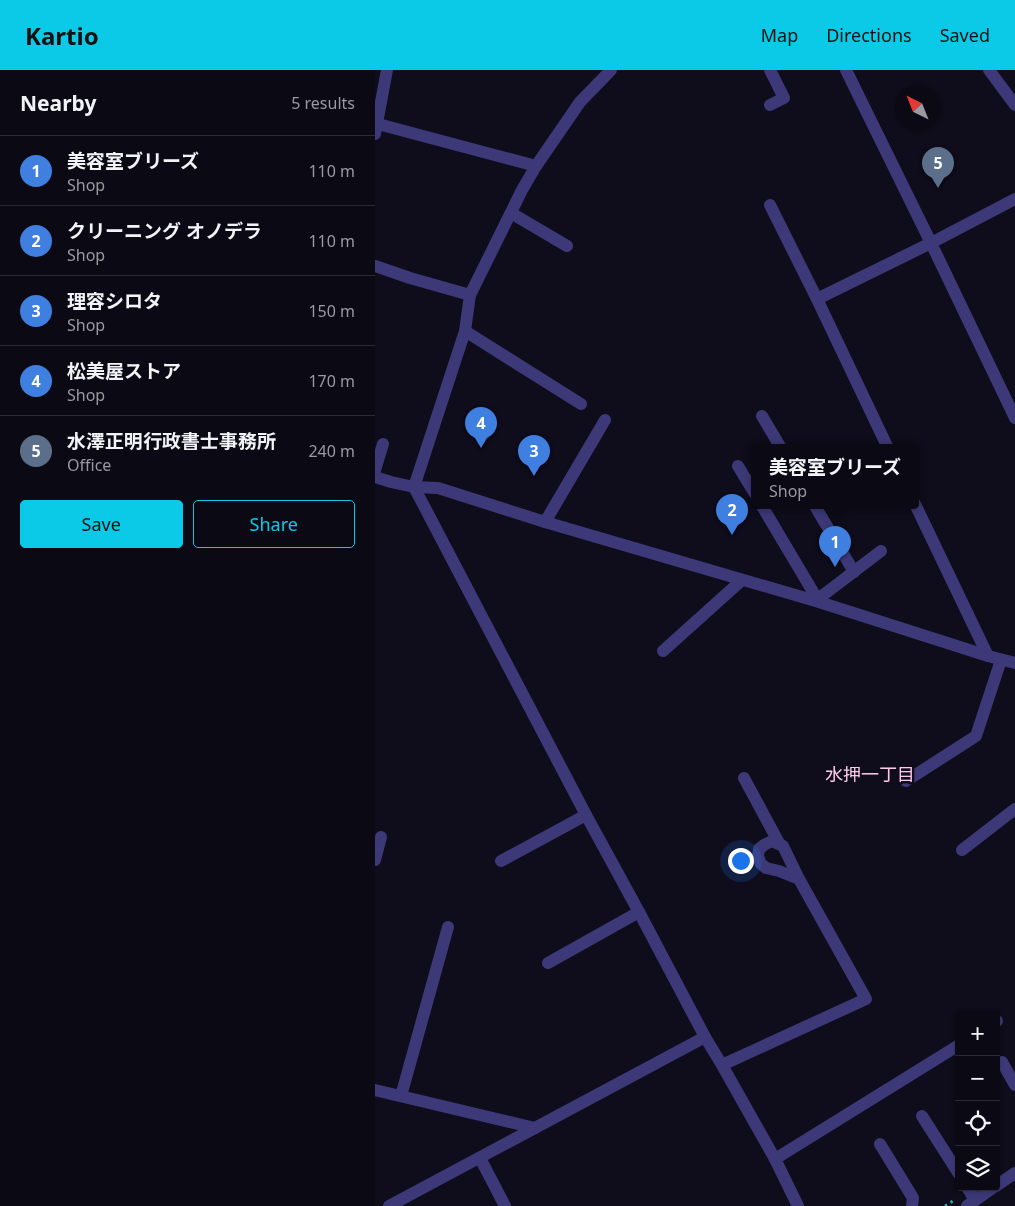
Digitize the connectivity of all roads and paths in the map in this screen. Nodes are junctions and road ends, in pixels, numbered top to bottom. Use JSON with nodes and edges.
{"nodes":[{"id":1,"x":387,"y":70,"type":"edge"},
{"id":2,"x":611,"y":70,"type":"edge"},
{"id":3,"x":770,"y":70,"type":"edge"},
{"id":4,"x":846,"y":70,"type":"edge"},
{"id":5,"x":989,"y":70,"type":"edge"},
{"id":6,"x":770,"y":106,"type":"dead end"},
{"id":7,"x":1015,"y":106,"type":"edge"},
{"id":8,"x":376,"y":129,"type":"edge"},
{"id":9,"x":536,"y":166,"type":"junction"},
{"id":10,"x":1015,"y":199,"type":"edge"},
{"id":11,"x":770,"y":205,"type":"dead end"},
{"id":12,"x":511,"y":213,"type":"junction"},
{"id":13,"x":931,"y":243,"type":"junction"},
{"id":14,"x":567,"y":246,"type":"dead end"},
{"id":15,"x":375,"y":266,"type":"edge"},
{"id":16,"x":470,"y":295,"type":"junction"},
{"id":17,"x":817,"y":299,"type":"junction"},
{"id":18,"x":465,"y":331,"type":"junction"},
{"id":19,"x":581,"y":404,"type":"dead end"},
{"id":20,"x":762,"y":416,"type":"dead end"},
{"id":21,"x":1015,"y":418,"type":"edge"},
{"id":22,"x":605,"y":420,"type":"dead end"},
{"id":23,"x":383,"y":444,"type":"dead end"},
{"id":24,"x":779,"y":444,"type":"edge"},
{"id":25,"x":887,"y":444,"type":"edge"},
{"id":26,"x":739,"y":466,"type":"dead end"},
{"id":27,"x":375,"y":470,"type":"edge"},
{"id":28,"x":375,"y":477,"type":"edge"},
{"id":29,"x":414,"y":487,"type":"junction"},
{"id":30,"x":751,"y":487,"type":"edge"},
{"id":31,"x":764,"y":509,"type":"edge"},
{"id":32,"x":817,"y":509,"type":"edge"},
{"id":33,"x":917,"y":509,"type":"edge"},
{"id":34,"x":545,"y":522,"type":"junction"},
{"id":35,"x":881,"y":552,"type":"dead end"},
{"id":36,"x":854,"y":572,"type":"junction"},
{"id":37,"x":743,"y":580,"type":"junction"},
{"id":38,"x":818,"y":601,"type":"junction"},
{"id":39,"x":663,"y":650,"type":"dead end"},
{"id":40,"x":995,"y":658,"type":"junction"},
{"id":41,"x":1015,"y":663,"type":"edge"},
{"id":42,"x":744,"y":778,"type":"dead end"},
{"id":43,"x":905,"y":781,"type":"dead end"},
{"id":44,"x":1015,"y":809,"type":"edge"},
{"id":45,"x":586,"y":815,"type":"junction"},
{"id":46,"x":381,"y":837,"type":"dead end"},
{"id":47,"x":779,"y":843,"type":"junction"},
{"id":48,"x":962,"y":850,"type":"dead end"},
{"id":49,"x":375,"y":860,"type":"edge"},
{"id":50,"x":501,"y":861,"type":"dead end"},
{"id":51,"x":799,"y":879,"type":"junction"},
{"id":52,"x":639,"y":912,"type":"junction"},
{"id":53,"x":449,"y":927,"type":"dead end"},
{"id":54,"x":548,"y":963,"type":"dead end"},
{"id":55,"x":705,"y":1037,"type":"junction"},
{"id":56,"x":955,"y":1047,"type":"edge"},
{"id":57,"x":1002,"y":1062,"type":"dead end"},
{"id":58,"x":722,"y":1065,"type":"junction"},
{"id":59,"x":1015,"y":1085,"type":"edge"},
{"id":60,"x":375,"y":1090,"type":"edge"},
{"id":61,"x":401,"y":1096,"type":"junction"},
{"id":62,"x":922,"y":1116,"type":"dead end"},
{"id":63,"x":535,"y":1128,"type":"junction"},
{"id":64,"x":880,"y":1144,"type":"dead end"},
{"id":65,"x":481,"y":1158,"type":"junction"},
{"id":66,"x":775,"y":1159,"type":"junction"},
{"id":67,"x":955,"y":1168,"type":"edge"},
{"id":68,"x":1015,"y":1173,"type":"edge"},
{"id":69,"x":1000,"y":1183,"type":"edge"},
{"id":70,"x":988,"y":1191,"type":"edge"},
{"id":71,"x":971,"y":1203,"type":"edge"},
{"id":72,"x":389,"y":1206,"type":"edge"},
{"id":73,"x":505,"y":1206,"type":"edge"},
{"id":74,"x":798,"y":1206,"type":"edge"},
{"id":75,"x":912,"y":1206,"type":"edge"}],
"edges":[{"from":1,"to":8,"type":"street"},
{"from":2,"to":9,"type":"street"},
{"from":3,"to":6,"type":"street"},
{"from":4,"to":13,"type":"street"},
{"from":5,"to":7,"type":"street"},
{"from":8,"to":9,"type":"street"},
{"from":9,"to":12,"type":"street"},
{"from":10,"to":13,"type":"street"},
{"from":11,"to":17,"type":"street"},
{"from":12,"to":14,"type":"street"},
{"from":12,"to":16,"type":"street"},
{"from":13,"to":17,"type":"street"},
{"from":13,"to":21,"type":"street"},
{"from":15,"to":16,"type":"street"},
{"from":16,"to":18,"type":"street"},
{"from":17,"to":25,"type":"street"},
{"from":18,"to":19,"type":"street"},
{"from":18,"to":29,"type":"street"},
{"from":20,"to":24,"type":"street"},
{"from":22,"to":34,"type":"street"},
{"from":23,"to":27,"type":"street"},
{"from":26,"to":30,"type":"street"},
{"from":28,"to":29,"type":"street"},
{"from":29,"to":34,"type":"street"},
{"from":29,"to":45,"type":"street"},
{"from":31,"to":38,"type":"street"},
{"from":32,"to":36,"type":"street"},
{"from":33,"to":40,"type":"street"},
{"from":34,"to":37,"type":"street"},
{"from":35,"to":36,"type":"street"},
{"from":36,"to":38,"type":"street"},
{"from":37,"to":38,"type":"street"},
{"from":37,"to":39,"type":"street"},
{"from":38,"to":40,"type":"street"},
{"from":40,"to":41,"type":"street"},
{"from":40,"to":43,"type":"street"},
{"from":42,"to":47,"type":"street"},
{"from":44,"to":48,"type":"street"},
{"from":45,"to":50,"type":"street"},
{"from":45,"to":52,"type":"street"},
{"from":46,"to":49,"type":"street"},
{"from":47,"to":51,"type":"street"},
{"from":47,"to":51,"type":"street"},
{"from":51,"to":58,"type":"street"},
{"from":52,"to":54,"type":"street"},
{"from":52,"to":55,"type":"street"},
{"from":53,"to":61,"type":"street"},
{"from":55,"to":58,"type":"street"},
{"from":55,"to":63,"type":"street"},
{"from":56,"to":66,"type":"street"},
{"from":57,"to":59,"type":"street"},
{"from":58,"to":66,"type":"street"},
{"from":60,"to":61,"type":"street"},
{"from":61,"to":63,"type":"street"},
{"from":62,"to":67,"type":"street"},
{"from":63,"to":65,"type":"street"},
{"from":64,"to":75,"type":"street"},
{"from":65,"to":72,"type":"street"},
{"from":65,"to":73,"type":"street"},
{"from":66,"to":74,"type":"street"},
{"from":68,"to":69,"type":"street"},
{"from":70,"to":71,"type":"street"}]}
